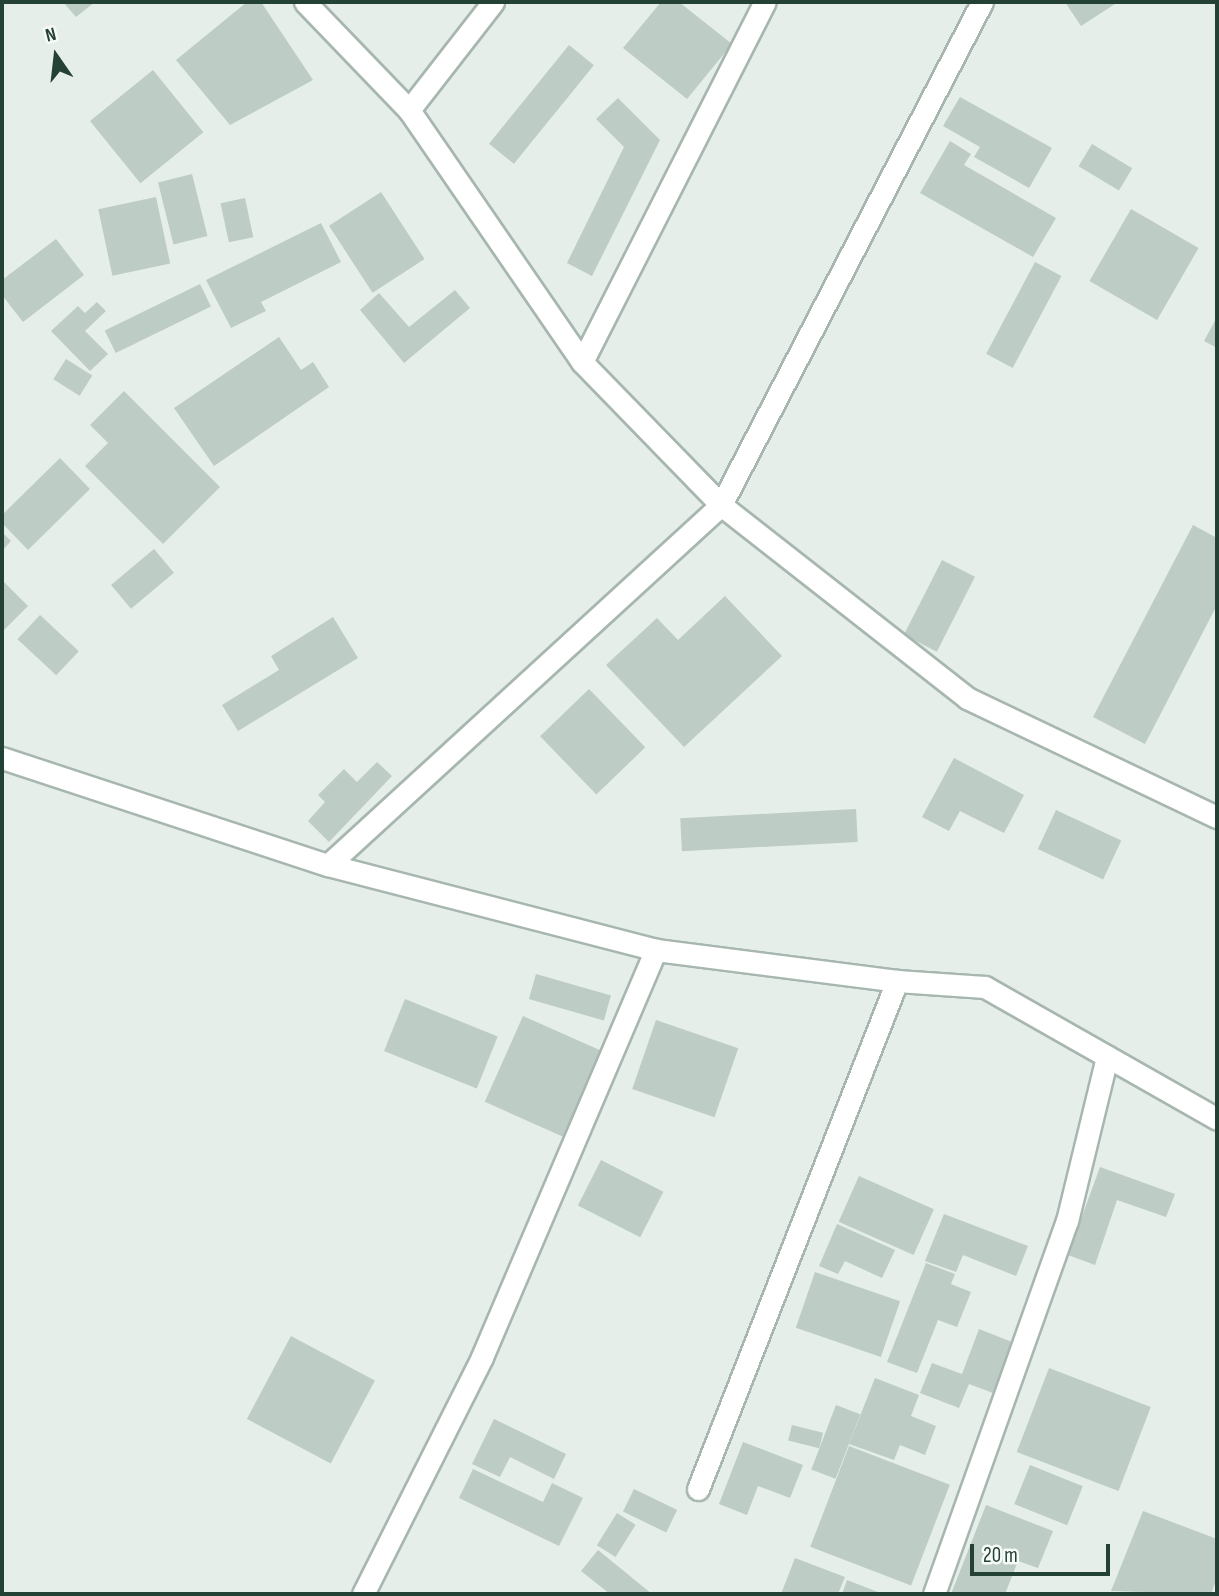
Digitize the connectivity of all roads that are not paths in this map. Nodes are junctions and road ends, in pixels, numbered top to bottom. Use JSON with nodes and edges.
{"nodes":[{"id":1,"x":305,"y":2,"type":"edge"},
{"id":2,"x":493,"y":2,"type":"edge"},
{"id":3,"x":765,"y":2,"type":"edge"},
{"id":4,"x":982,"y":2,"type":"edge"},
{"id":5,"x":409,"y":110,"type":"junction"},
{"id":6,"x":582,"y":362,"type":"junction"},
{"id":7,"x":721,"y":505,"type":"junction"},
{"id":8,"x":2,"y":758,"type":"edge"},
{"id":9,"x":1217,"y":817,"type":"edge"},
{"id":10,"x":328,"y":864,"type":"junction"},
{"id":11,"x":656,"y":950,"type":"junction"},
{"id":12,"x":897,"y":981,"type":"junction"},
{"id":13,"x":1107,"y":1057,"type":"junction"},
{"id":14,"x":1217,"y":1119,"type":"edge"},
{"id":15,"x":698,"y":1489,"type":"dead end"},
{"id":16,"x":363,"y":1594,"type":"edge"},
{"id":17,"x":934,"y":1594,"type":"edge"}],
"edges":[{"from":1,"to":5,"type":"street"},
{"from":2,"to":5,"type":"street"},
{"from":3,"to":6,"type":"street"},
{"from":4,"to":7,"type":"street"},
{"from":5,"to":6,"type":"street"},
{"from":6,"to":7,"type":"street"},
{"from":7,"to":9,"type":"street"},
{"from":7,"to":10,"type":"street"},
{"from":8,"to":10,"type":"street"},
{"from":10,"to":11,"type":"street"},
{"from":11,"to":12,"type":"street"},
{"from":11,"to":16,"type":"street"},
{"from":12,"to":13,"type":"street"},
{"from":12,"to":15,"type":"street"},
{"from":13,"to":14,"type":"street"},
{"from":13,"to":17,"type":"street"}]}
